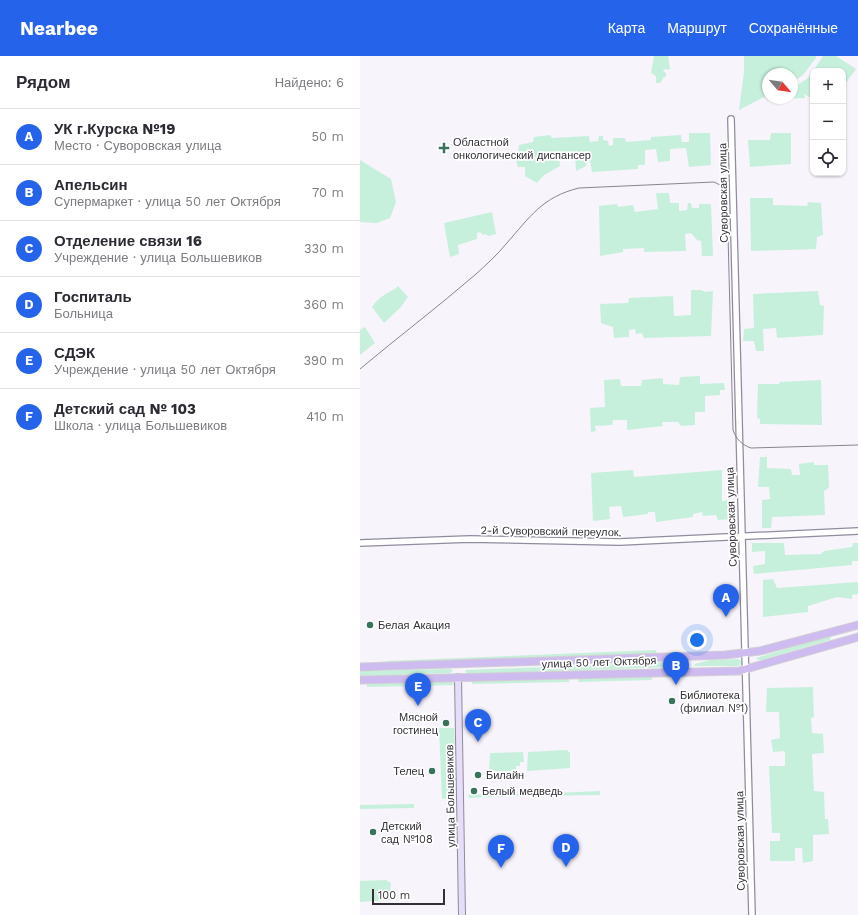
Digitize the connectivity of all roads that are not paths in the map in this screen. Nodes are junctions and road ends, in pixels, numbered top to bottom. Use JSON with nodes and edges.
{"nodes":[{"id":1,"x":731,"y":119,"type":"dead end"},
{"id":2,"x":858,"y":531,"type":"edge"},
{"id":3,"x":742,"y":536,"type":"junction"},
{"id":4,"x":360,"y":543,"type":"edge"},
{"id":5,"x":858,"y":625,"type":"edge"},
{"id":6,"x":858,"y":637,"type":"edge"},
{"id":7,"x":745,"y":654,"type":"junction"},
{"id":8,"x":695,"y":657,"type":"junction"},
{"id":9,"x":681,"y":658,"type":"junction"},
{"id":10,"x":457,"y":665,"type":"junction"},
{"id":11,"x":360,"y":667,"type":"edge"},
{"id":12,"x":746,"y":669,"type":"junction"},
{"id":13,"x":681,"y":671,"type":"junction"},
{"id":14,"x":694,"y":671,"type":"junction"},
{"id":15,"x":458,"y":677,"type":"junction"},
{"id":16,"x":360,"y":680,"type":"edge"},
{"id":17,"x":462,"y":915,"type":"edge"},
{"id":18,"x":752,"y":915,"type":"edge"}],
"edges":[{"from":1,"to":3,"type":"street","name":"Суворовская улица"},
{"from":2,"to":3,"type":"street","name":"2-й Суворовский переулок."},
{"from":3,"to":4,"type":"street","name":"2-й Суворовский переулок."},
{"from":3,"to":7,"type":"street","name":"Суворовская улица"},
{"from":5,"to":7,"type":"main road","name":"улица 50 лет Октября"},
{"from":6,"to":12,"type":"main road","name":"улица 50 лет Октября"},
{"from":7,"to":8,"type":"main road","name":"улица 50 лет Октября"},
{"from":7,"to":12,"type":"street","name":"Суворовская улица"},
{"from":8,"to":9,"type":"main road","name":"улица 50 лет Октября"},
{"from":8,"to":14,"type":"main road"},
{"from":9,"to":10,"type":"main road","name":"улица 50 лет Октября"},
{"from":9,"to":13,"type":"main road"},
{"from":10,"to":11,"type":"main road","name":"улица 50 лет Октября"},
{"from":10,"to":15,"type":"main road"},
{"from":12,"to":14,"type":"main road","name":"улица 50 лет Октября"},
{"from":12,"to":18,"type":"street","name":"Суворовская улица"},
{"from":13,"to":14,"type":"main road","name":"улица 50 лет Октября"},
{"from":13,"to":15,"type":"main road","name":"улица 50 лет Октября"},
{"from":15,"to":16,"type":"main road","name":"улица 50 лет Октября"},
{"from":15,"to":17,"type":"main road","name":"улица Большевиков"}]}
